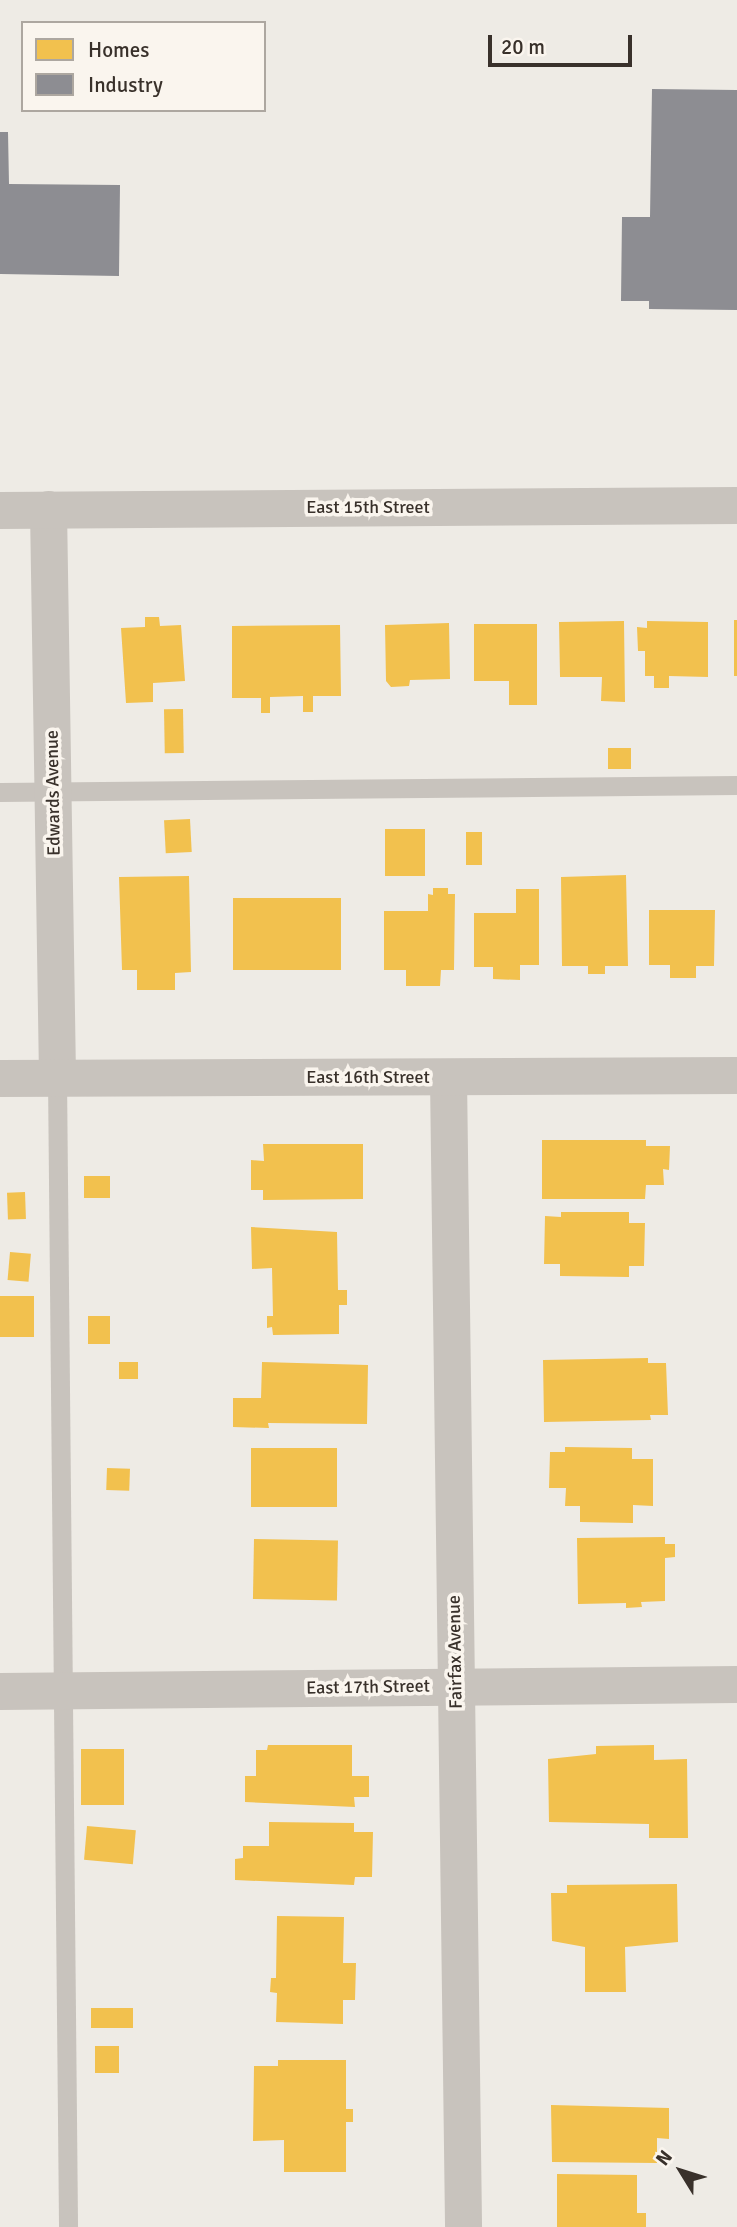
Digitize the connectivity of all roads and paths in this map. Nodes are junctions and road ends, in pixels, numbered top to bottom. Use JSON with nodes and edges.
{"nodes":[{"id":1,"x":737,"y":505,"type":"edge"},
{"id":2,"x":48,"y":509,"type":"junction"},
{"id":3,"x":0,"y":510,"type":"edge"},
{"id":4,"x":737,"y":785,"type":"edge"},
{"id":5,"x":0,"y":792,"type":"edge"},
{"id":6,"x":53,"y":792,"type":"junction"},
{"id":7,"x":737,"y":1075,"type":"edge"},
{"id":8,"x":57,"y":1077,"type":"junction"},
{"id":9,"x":449,"y":1077,"type":"junction"},
{"id":10,"x":0,"y":1078,"type":"edge"},
{"id":11,"x":737,"y":1684,"type":"edge"},
{"id":12,"x":456,"y":1686,"type":"junction"},
{"id":13,"x":63,"y":1690,"type":"junction"},
{"id":14,"x":0,"y":1691,"type":"edge"},
{"id":15,"x":68,"y":2227,"type":"edge"},
{"id":16,"x":463,"y":2227,"type":"edge"}],
"edges":[{"from":1,"to":2,"type":"street","name":"East 15th Street"},
{"from":2,"to":3,"type":"street","name":"East 15th Street"},
{"from":2,"to":6,"type":"street","name":"Edwards Avenue"},
{"from":4,"to":6,"type":"lane"},
{"from":5,"to":6,"type":"lane"},
{"from":6,"to":8,"type":"street","name":"Edwards Avenue"},
{"from":7,"to":9,"type":"street","name":"East 16th Street"},
{"from":8,"to":9,"type":"street","name":"East 16th Street"},
{"from":8,"to":10,"type":"street","name":"East 16th Street"},
{"from":8,"to":13,"type":"lane"},
{"from":9,"to":12,"type":"street","name":"Fairfax Avenue"},
{"from":11,"to":12,"type":"street","name":"East 17th Street"},
{"from":12,"to":13,"type":"street","name":"East 17th Street"},
{"from":12,"to":16,"type":"street","name":"Fairfax Avenue"},
{"from":13,"to":14,"type":"street","name":"East 17th Street"},
{"from":13,"to":15,"type":"lane"}]}
